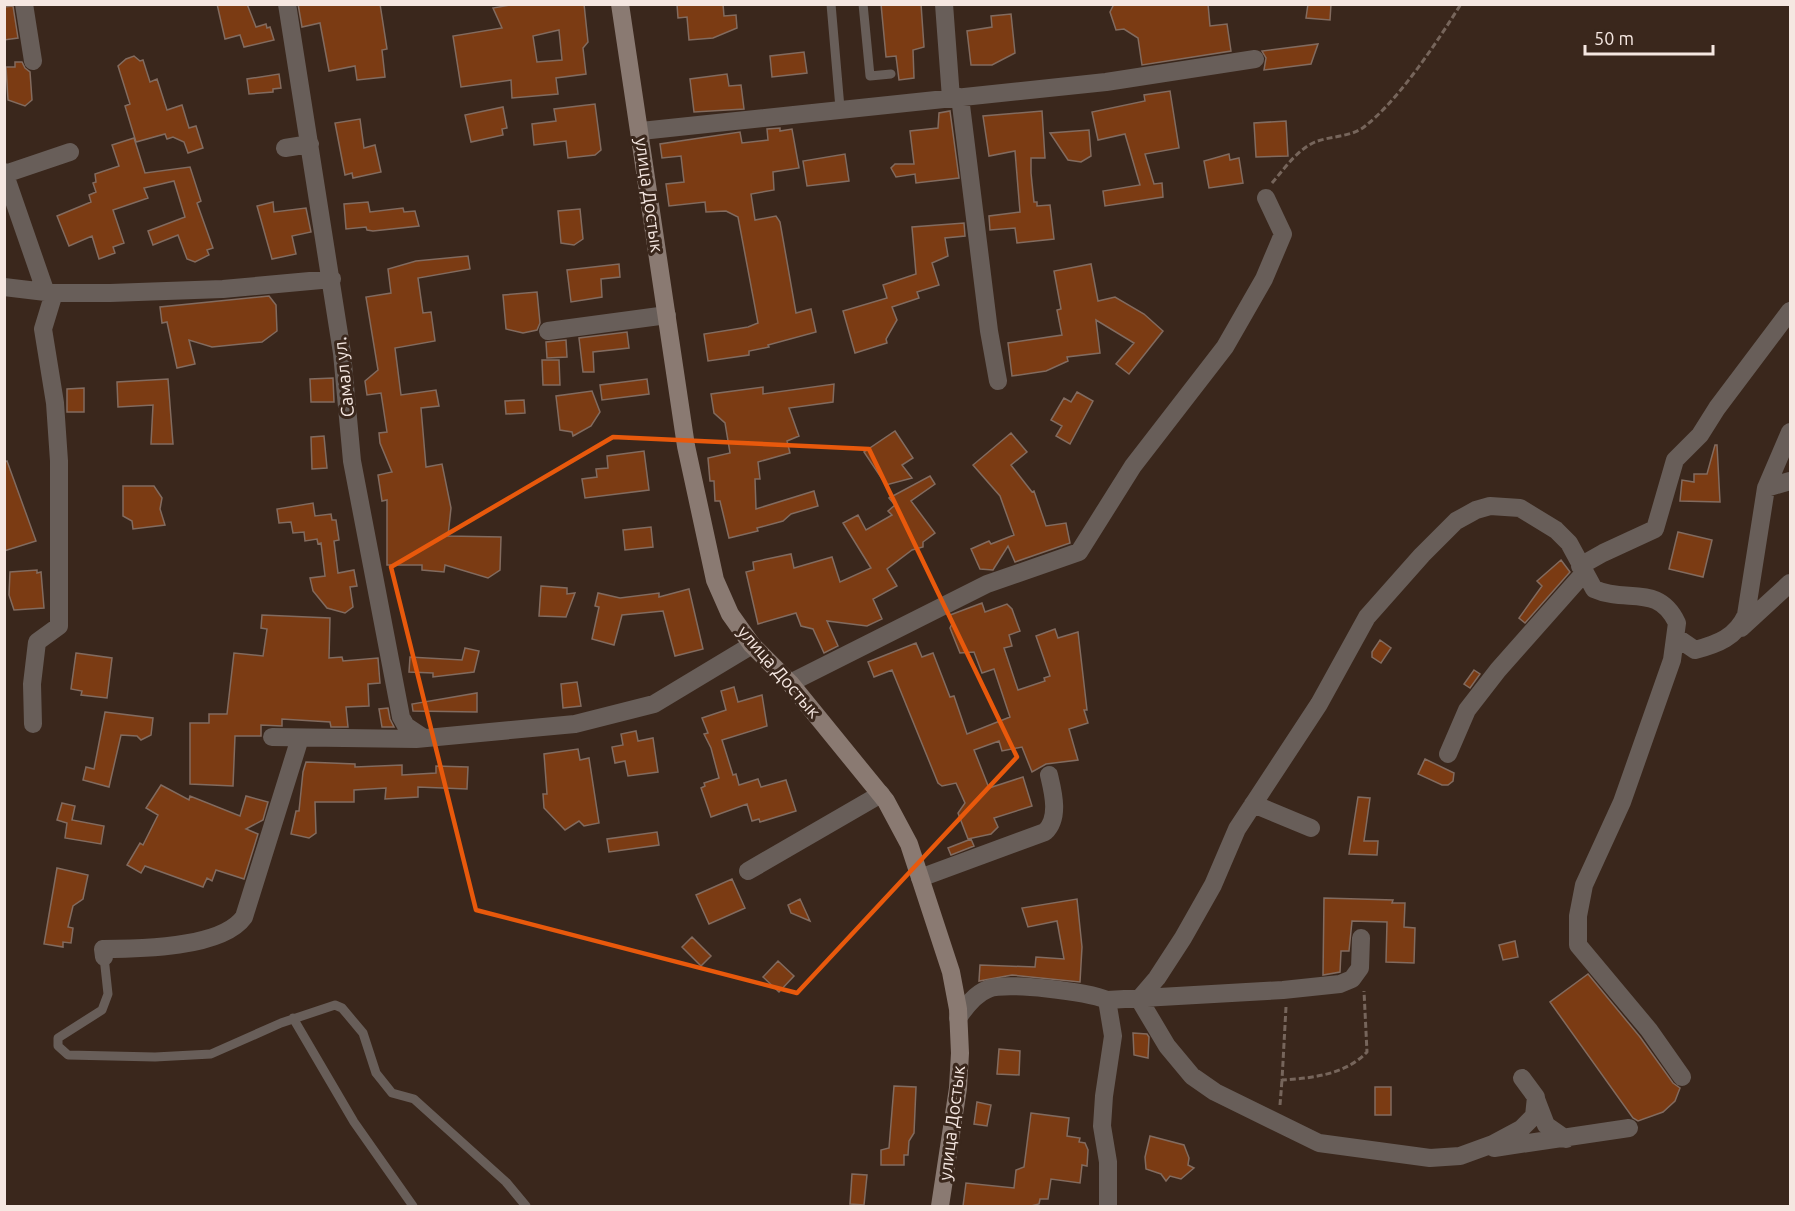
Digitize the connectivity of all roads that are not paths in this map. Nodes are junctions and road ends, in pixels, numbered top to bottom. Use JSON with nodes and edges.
{"nodes":[{"id":1,"x":24,"y":4,"type":"edge"},
{"id":2,"x":287,"y":4,"type":"edge"},
{"id":3,"x":620,"y":4,"type":"edge"},
{"id":4,"x":831,"y":4,"type":"edge"},
{"id":5,"x":863,"y":4,"type":"edge"},
{"id":6,"x":944,"y":4,"type":"edge"},
{"id":7,"x":1255,"y":59,"type":"dead end"},
{"id":8,"x":33,"y":61,"type":"dead end"},
{"id":9,"x":891,"y":74,"type":"dead end"},
{"id":10,"x":955,"y":97,"type":"junction"},
{"id":11,"x":840,"y":108,"type":"junction"},
{"id":12,"x":640,"y":131,"type":"junction"},
{"id":13,"x":310,"y":144,"type":"junction"},
{"id":14,"x":285,"y":147,"type":"dead end"},
{"id":15,"x":70,"y":152,"type":"dead end"},
{"id":16,"x":5,"y":173,"type":"edge"},
{"id":17,"x":1266,"y":198,"type":"road end"},
{"id":18,"x":332,"y":279,"type":"junction"},
{"id":19,"x":4,"y":287,"type":"edge"},
{"id":20,"x":50,"y":293,"type":"junction"},
{"id":21,"x":1791,"y":310,"type":"edge"},
{"id":22,"x":668,"y":315,"type":"junction"},
{"id":23,"x":548,"y":331,"type":"dead end"},
{"id":24,"x":998,"y":381,"type":"dead end"},
{"id":25,"x":1791,"y":432,"type":"edge"},
{"id":26,"x":1791,"y":481,"type":"edge"},
{"id":27,"x":1766,"y":488,"type":"junction"},
{"id":28,"x":1586,"y":576,"type":"junction"},
{"id":29,"x":1791,"y":583,"type":"edge"},
{"id":30,"x":1739,"y":630,"type":"junction"},
{"id":31,"x":1676,"y":637,"type":"junction"},
{"id":32,"x":752,"y":645,"type":"junction"},
{"id":33,"x":790,"y":682,"type":"junction"},
{"id":34,"x":33,"y":724,"type":"dead end"},
{"id":35,"x":272,"y":737,"type":"dead end"},
{"id":36,"x":300,"y":738,"type":"junction"},
{"id":37,"x":424,"y":738,"type":"junction"},
{"id":38,"x":1448,"y":754,"type":"dead end"},
{"id":39,"x":1049,"y":775,"type":"dead end"},
{"id":40,"x":881,"y":794,"type":"junction"},
{"id":41,"x":1253,"y":804,"type":"junction"},
{"id":42,"x":1311,"y":828,"type":"dead end"},
{"id":43,"x":748,"y":871,"type":"dead end"},
{"id":44,"x":920,"y":878,"type":"junction"},
{"id":45,"x":1361,"y":938,"type":"dead end"},
{"id":46,"x":104,"y":957,"type":"joint"},
{"id":47,"x":1139,"y":999,"type":"junction"},
{"id":48,"x":1107,"y":1000,"type":"junction"},
{"id":49,"x":293,"y":1018,"type":"junction"},
{"id":50,"x":958,"y":1018,"type":"junction"},
{"id":51,"x":1682,"y":1077,"type":"dead end"},
{"id":52,"x":1522,"y":1078,"type":"dead end"},
{"id":53,"x":1536,"y":1097,"type":"junction"},
{"id":54,"x":1629,"y":1128,"type":"dead end"},
{"id":55,"x":1566,"y":1139,"type":"junction"},
{"id":56,"x":1460,"y":1156,"type":"junction"},
{"id":57,"x":413,"y":1206,"type":"edge"},
{"id":58,"x":526,"y":1206,"type":"edge"},
{"id":59,"x":940,"y":1206,"type":"edge"},
{"id":60,"x":1108,"y":1206,"type":"edge"}],
"edges":[{"from":1,"to":8,"type":"street"},
{"from":2,"to":13,"type":"street","name":"Самал ул."},
{"from":3,"to":12,"type":"main road","name":"улица Достык"},
{"from":4,"to":11,"type":"lane"},
{"from":5,"to":9,"type":"lane"},
{"from":6,"to":10,"type":"street"},
{"from":7,"to":10,"type":"street"},
{"from":10,"to":11,"type":"street"},
{"from":10,"to":24,"type":"street"},
{"from":11,"to":12,"type":"street"},
{"from":12,"to":22,"type":"main road","name":"улица Достык"},
{"from":13,"to":14,"type":"street"},
{"from":13,"to":18,"type":"street","name":"Самал ул."},
{"from":15,"to":16,"type":"street"},
{"from":16,"to":20,"type":"street"},
{"from":17,"to":33,"type":"street"},
{"from":18,"to":20,"type":"street"},
{"from":18,"to":37,"type":"street","name":"Самал ул."},
{"from":19,"to":20,"type":"street"},
{"from":20,"to":34,"type":"street"},
{"from":21,"to":28,"type":"street"},
{"from":22,"to":23,"type":"street"},
{"from":22,"to":32,"type":"main road","name":"улица Достык"},
{"from":25,"to":27,"type":"street"},
{"from":26,"to":27,"type":"street"},
{"from":27,"to":30,"type":"street"},
{"from":28,"to":31,"type":"street"},
{"from":28,"to":38,"type":"street"},
{"from":28,"to":41,"type":"street"},
{"from":29,"to":30,"type":"street"},
{"from":30,"to":31,"type":"street"},
{"from":31,"to":51,"type":"street"},
{"from":32,"to":33,"type":"main road","name":"улица Достык"},
{"from":32,"to":37,"type":"street"},
{"from":33,"to":40,"type":"main road","name":"улица Достык"},
{"from":35,"to":36,"type":"street"},
{"from":36,"to":37,"type":"street"},
{"from":36,"to":46,"type":"street"},
{"from":39,"to":44,"type":"street"},
{"from":40,"to":43,"type":"street"},
{"from":40,"to":44,"type":"main road","name":"улица Достык"},
{"from":41,"to":42,"type":"street"},
{"from":41,"to":47,"type":"street"},
{"from":44,"to":50,"type":"main road","name":"улица Достык"},
{"from":45,"to":47,"type":"street"},
{"from":46,"to":49,"type":"lane"},
{"from":47,"to":48,"type":"street"},
{"from":47,"to":56,"type":"street"},
{"from":48,"to":50,"type":"street"},
{"from":48,"to":60,"type":"street"},
{"from":49,"to":57,"type":"lane"},
{"from":49,"to":58,"type":"lane"},
{"from":50,"to":59,"type":"main road","name":"улица Достык"},
{"from":52,"to":53,"type":"street"},
{"from":53,"to":55,"type":"street"},
{"from":53,"to":56,"type":"street"},
{"from":54,"to":55,"type":"street"},
{"from":55,"to":56,"type":"street"}]}
